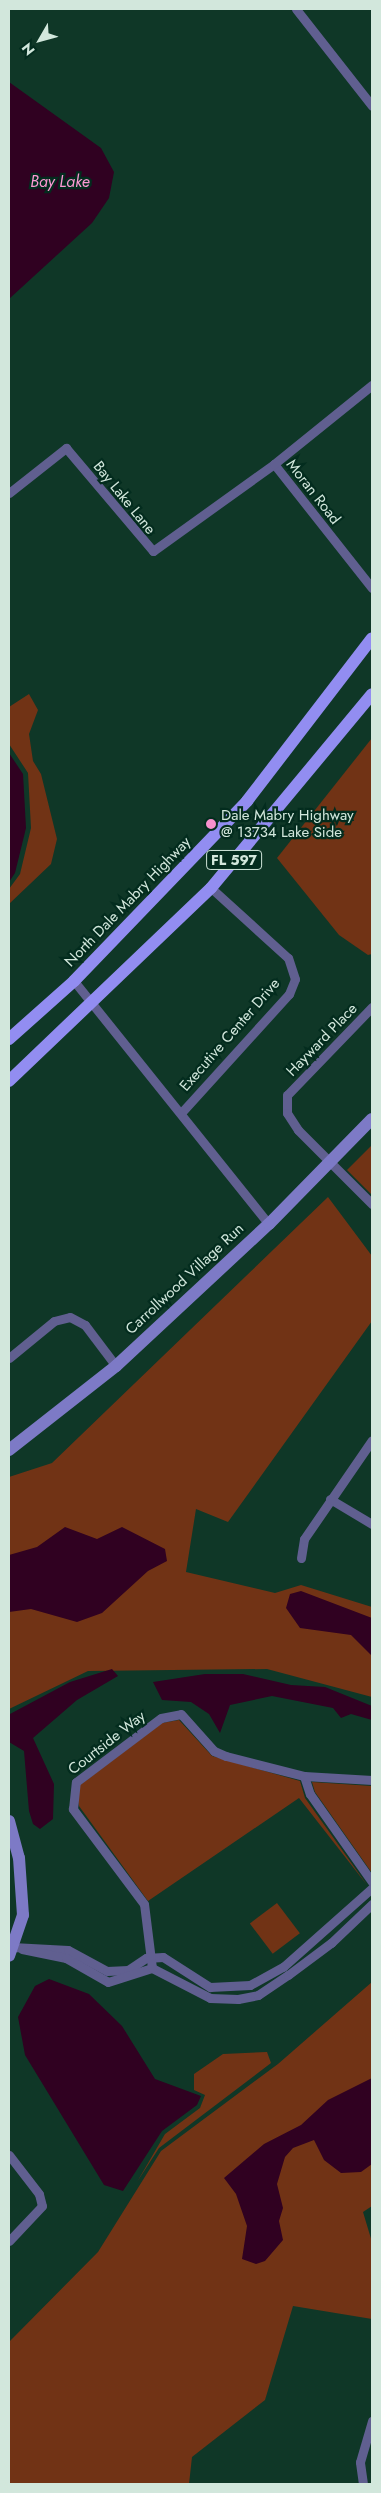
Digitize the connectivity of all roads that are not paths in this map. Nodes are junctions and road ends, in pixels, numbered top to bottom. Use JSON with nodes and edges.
{"nodes":[{"id":1,"x":296,"y":9,"type":"edge"},
{"id":2,"x":372,"y":106,"type":"edge"},
{"id":3,"x":372,"y":385,"type":"edge"},
{"id":4,"x":274,"y":464,"type":"junction"},
{"id":5,"x":9,"y":493,"type":"edge"},
{"id":6,"x":372,"y":588,"type":"edge"},
{"id":7,"x":372,"y":638,"type":"edge"},
{"id":8,"x":372,"y":694,"type":"edge"},
{"id":9,"x":211,"y":888,"type":"junction"},
{"id":10,"x":74,"y":980,"type":"junction"},
{"id":11,"x":93,"y":1004,"type":"junction"},
{"id":12,"x":372,"y":1007,"type":"edge"},
{"id":13,"x":9,"y":1039,"type":"edge"},
{"id":14,"x":9,"y":1081,"type":"edge"},
{"id":15,"x":180,"y":1113,"type":"junction"},
{"id":16,"x":372,"y":1119,"type":"edge"},
{"id":17,"x":330,"y":1164,"type":"junction"},
{"id":18,"x":372,"y":1204,"type":"edge"},
{"id":19,"x":269,"y":1224,"type":"junction"},
{"id":20,"x":9,"y":1358,"type":"edge"},
{"id":21,"x":116,"y":1366,"type":"junction"},
{"id":22,"x":372,"y":1440,"type":"edge"},
{"id":23,"x":9,"y":1450,"type":"edge"},
{"id":24,"x":330,"y":1499,"type":"junction"},
{"id":25,"x":372,"y":1524,"type":"edge"},
{"id":26,"x":301,"y":1558,"type":"dead end"},
{"id":27,"x":304,"y":1776,"type":"junction"},
{"id":28,"x":372,"y":1780,"type":"edge"},
{"id":29,"x":9,"y":1820,"type":"edge"},
{"id":30,"x":372,"y":1882,"type":"edge"},
{"id":31,"x":372,"y":1888,"type":"edge"},
{"id":32,"x":372,"y":1904,"type":"edge"},
{"id":33,"x":9,"y":1929,"type":"edge"},
{"id":34,"x":10,"y":1951,"type":"edge"},
{"id":35,"x":153,"y":1957,"type":"junction"},
{"id":36,"x":152,"y":1968,"type":"junction"},
{"id":37,"x":9,"y":2155,"type":"edge"},
{"id":38,"x":9,"y":2241,"type":"edge"},
{"id":39,"x":372,"y":2421,"type":"edge"},
{"id":40,"x":363,"y":2484,"type":"edge"}],
"edges":[{"from":1,"to":2,"type":"street"},
{"from":3,"to":4,"type":"street","name":"Moran Road"},
{"from":4,"to":5,"type":"street","name":"Bay Lake Lane"},
{"from":4,"to":6,"type":"street","name":"Moran Road"},
{"from":7,"to":10,"type":"main road","name":"North Dale Mabry Highway","number":"FL 597"},
{"from":8,"to":9,"type":"main road","number":"FL 597"},
{"from":9,"to":11,"type":"main road","number":"FL 597"},
{"from":9,"to":15,"type":"street","name":"Executive Center Drive"},
{"from":10,"to":11,"type":"street","name":"Executive Center Drive"},
{"from":10,"to":13,"type":"main road","name":"North Dale Mabry Highway","number":"FL 597"},
{"from":11,"to":14,"type":"main road","number":"FL 597"},
{"from":11,"to":15,"type":"street","name":"Executive Center Drive"},
{"from":12,"to":17,"type":"street","name":"Hayward Place"},
{"from":15,"to":19,"type":"street","name":"Executive Center Drive"},
{"from":16,"to":17,"type":"street","name":"Carrollwood Village Run"},
{"from":17,"to":18,"type":"street","name":"Hayward Place"},
{"from":17,"to":19,"type":"street","name":"Carrollwood Village Run"},
{"from":19,"to":21,"type":"street","name":"Carrollwood Village Run"},
{"from":20,"to":21,"type":"street"},
{"from":21,"to":23,"type":"street","name":"Carrollwood Village Run"},
{"from":22,"to":24,"type":"street"},
{"from":24,"to":25,"type":"street"},
{"from":24,"to":26,"type":"street"},
{"from":27,"to":28,"type":"street","name":"Courtside Way"},
{"from":27,"to":30,"type":"street"},
{"from":27,"to":35,"type":"street","name":"Courtside Way"},
{"from":29,"to":34,"type":"street"},
{"from":31,"to":35,"type":"street"},
{"from":32,"to":36,"type":"street"},
{"from":33,"to":34,"type":"street"},
{"from":34,"to":35,"type":"street"},
{"from":34,"to":36,"type":"street"},
{"from":35,"to":36,"type":"street","name":"Courtside Way"},
{"from":37,"to":38,"type":"street"},
{"from":39,"to":40,"type":"street"}]}
